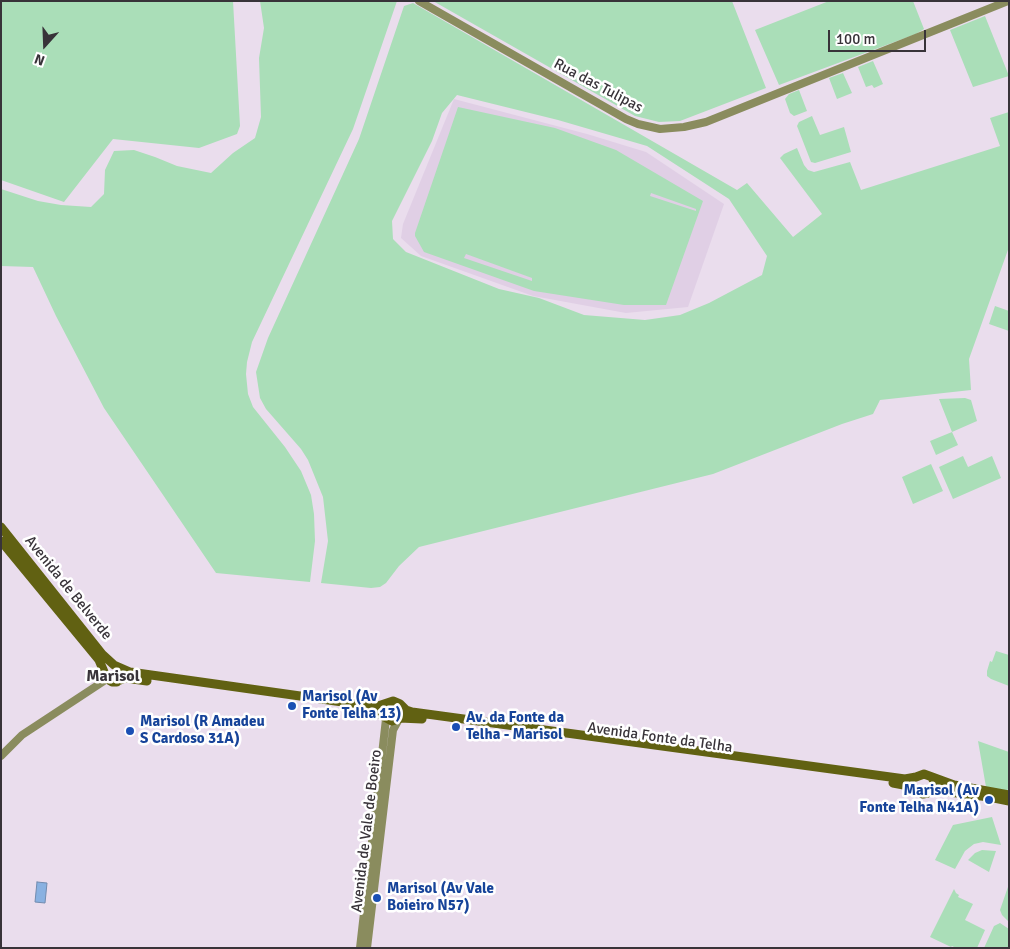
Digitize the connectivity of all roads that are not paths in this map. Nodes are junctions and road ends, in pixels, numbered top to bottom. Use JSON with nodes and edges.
{"nodes":[{"id":1,"x":419,"y":1,"type":"edge"},
{"id":2,"x":1008,"y":1,"type":"edge"},
{"id":3,"x":1,"y":527,"type":"edge"},
{"id":4,"x":1,"y":541,"type":"edge"},
{"id":5,"x":118,"y":667,"type":"junction"},
{"id":6,"x":106,"y":676,"type":"junction"},
{"id":7,"x":120,"y":680,"type":"junction"},
{"id":8,"x":386,"y":702,"type":"junction"},
{"id":9,"x":402,"y":707,"type":"junction"},
{"id":10,"x":385,"y":718,"type":"junction"},
{"id":11,"x":399,"y":718,"type":"junction"},
{"id":12,"x":1,"y":756,"type":"edge"},
{"id":13,"x":916,"y":777,"type":"junction"},
{"id":14,"x":932,"y":777,"type":"junction"},
{"id":15,"x":916,"y":789,"type":"junction"},
{"id":16,"x":933,"y":790,"type":"junction"},
{"id":17,"x":1009,"y":795,"type":"edge"},
{"id":18,"x":1009,"y":802,"type":"edge"},
{"id":19,"x":360,"y":948,"type":"edge"},
{"id":20,"x":367,"y":948,"type":"edge"}],
"edges":[{"from":1,"to":2,"type":"street","name":"Rua das Tulipas"},
{"from":3,"to":5,"type":"main road","name":"Avenida de Belverde"},
{"from":4,"to":6,"type":"main road","name":"Avenida de Belverde"},
{"from":5,"to":6,"type":"main road"},
{"from":5,"to":7,"type":"main road"},
{"from":5,"to":8,"type":"main road","name":"Avenida Fonte da Telha"},
{"from":6,"to":7,"type":"main road"},
{"from":6,"to":12,"type":"street"},
{"from":7,"to":10,"type":"main road","name":"Avenida Fonte da Telha"},
{"from":8,"to":9,"type":"main road","name":"Avenida Fonte da Telha"},
{"from":8,"to":10,"type":"main road"},
{"from":9,"to":11,"type":"main road"},
{"from":9,"to":13,"type":"main road","name":"Avenida Fonte da Telha"},
{"from":10,"to":11,"type":"main road","name":"Avenida Fonte da Telha"},
{"from":10,"to":19,"type":"street","name":"Avenida de Vale de Boeiro"},
{"from":11,"to":15,"type":"main road","name":"Avenida Fonte da Telha"},
{"from":11,"to":20,"type":"street","name":"Avenida de Vale de Boeiro"},
{"from":13,"to":14,"type":"main road"},
{"from":13,"to":15,"type":"main road"},
{"from":14,"to":16,"type":"main road"},
{"from":14,"to":17,"type":"main road"},
{"from":15,"to":16,"type":"main road"},
{"from":16,"to":18,"type":"main road"}]}
